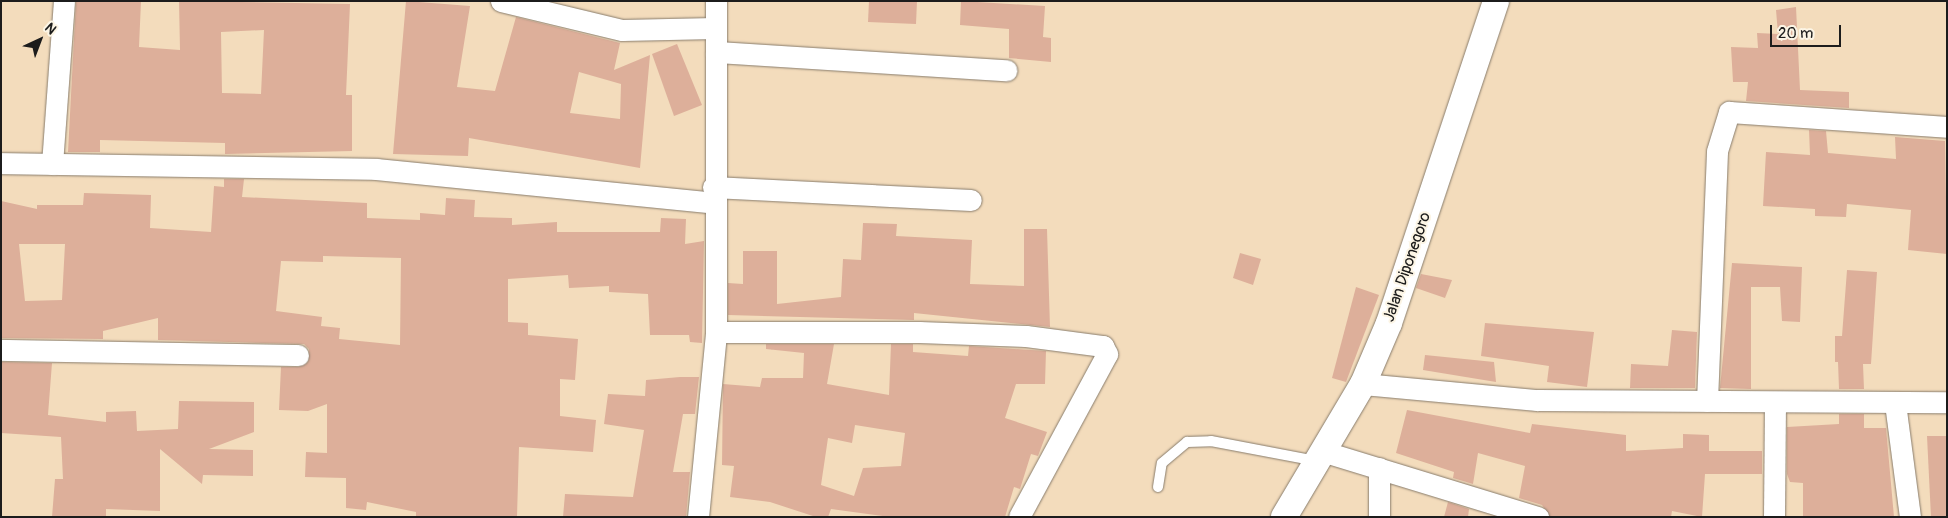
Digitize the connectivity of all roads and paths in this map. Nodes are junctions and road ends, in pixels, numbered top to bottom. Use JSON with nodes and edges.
{"nodes":[{"id":1,"x":64,"y":1,"type":"edge"},
{"id":2,"x":501,"y":1,"type":"edge"},
{"id":3,"x":716,"y":1,"type":"edge"},
{"id":4,"x":1496,"y":1,"type":"edge"},
{"id":5,"x":715,"y":28,"type":"junction"},
{"id":6,"x":716,"y":52,"type":"junction"},
{"id":7,"x":1006,"y":70,"type":"dead end"},
{"id":8,"x":1947,"y":127,"type":"edge"},
{"id":9,"x":1,"y":163,"type":"edge"},
{"id":10,"x":52,"y":164,"type":"junction"},
{"id":11,"x":714,"y":195,"type":"junction"},
{"id":12,"x":971,"y":200,"type":"dead end"},
{"id":13,"x":716,"y":332,"type":"junction"},
{"id":14,"x":1,"y":350,"type":"edge"},
{"id":15,"x":298,"y":355,"type":"dead end"},
{"id":16,"x":1363,"y":384,"type":"junction"},
{"id":17,"x":1707,"y":401,"type":"junction"},
{"id":18,"x":1947,"y":402,"type":"edge"},
{"id":19,"x":1775,"y":403,"type":"junction"},
{"id":20,"x":1895,"y":403,"type":"junction"},
{"id":21,"x":1322,"y":457,"type":"junction"},
{"id":22,"x":1379,"y":468,"type":"junction"},
{"id":23,"x":1158,"y":487,"type":"dead end"},
{"id":24,"x":698,"y":517,"type":"edge"},
{"id":25,"x":1019,"y":517,"type":"edge"},
{"id":26,"x":1284,"y":517,"type":"edge"},
{"id":27,"x":1379,"y":517,"type":"edge"},
{"id":28,"x":1538,"y":517,"type":"edge"},
{"id":29,"x":1774,"y":517,"type":"edge"},
{"id":30,"x":1910,"y":517,"type":"edge"}],
"edges":[{"from":1,"to":10,"type":"street"},
{"from":2,"to":5,"type":"street"},
{"from":3,"to":5,"type":"street"},
{"from":4,"to":16,"type":"street","name":"Jalan Diponegoro"},
{"from":5,"to":6,"type":"street"},
{"from":6,"to":7,"type":"street"},
{"from":6,"to":11,"type":"street"},
{"from":8,"to":17,"type":"street"},
{"from":9,"to":10,"type":"street"},
{"from":10,"to":11,"type":"street"},
{"from":11,"to":12,"type":"street"},
{"from":11,"to":13,"type":"street"},
{"from":13,"to":24,"type":"street"},
{"from":13,"to":25,"type":"street"},
{"from":14,"to":15,"type":"street"},
{"from":16,"to":17,"type":"street"},
{"from":16,"to":21,"type":"street","name":"Jalan Diponegoro"},
{"from":17,"to":19,"type":"street"},
{"from":18,"to":20,"type":"street"},
{"from":19,"to":20,"type":"street"},
{"from":19,"to":29,"type":"street"},
{"from":20,"to":30,"type":"street"},
{"from":21,"to":22,"type":"street"},
{"from":21,"to":23,"type":"lane"},
{"from":21,"to":26,"type":"street","name":"Jalan Diponegoro"},
{"from":22,"to":27,"type":"street"},
{"from":22,"to":28,"type":"street"}]}
